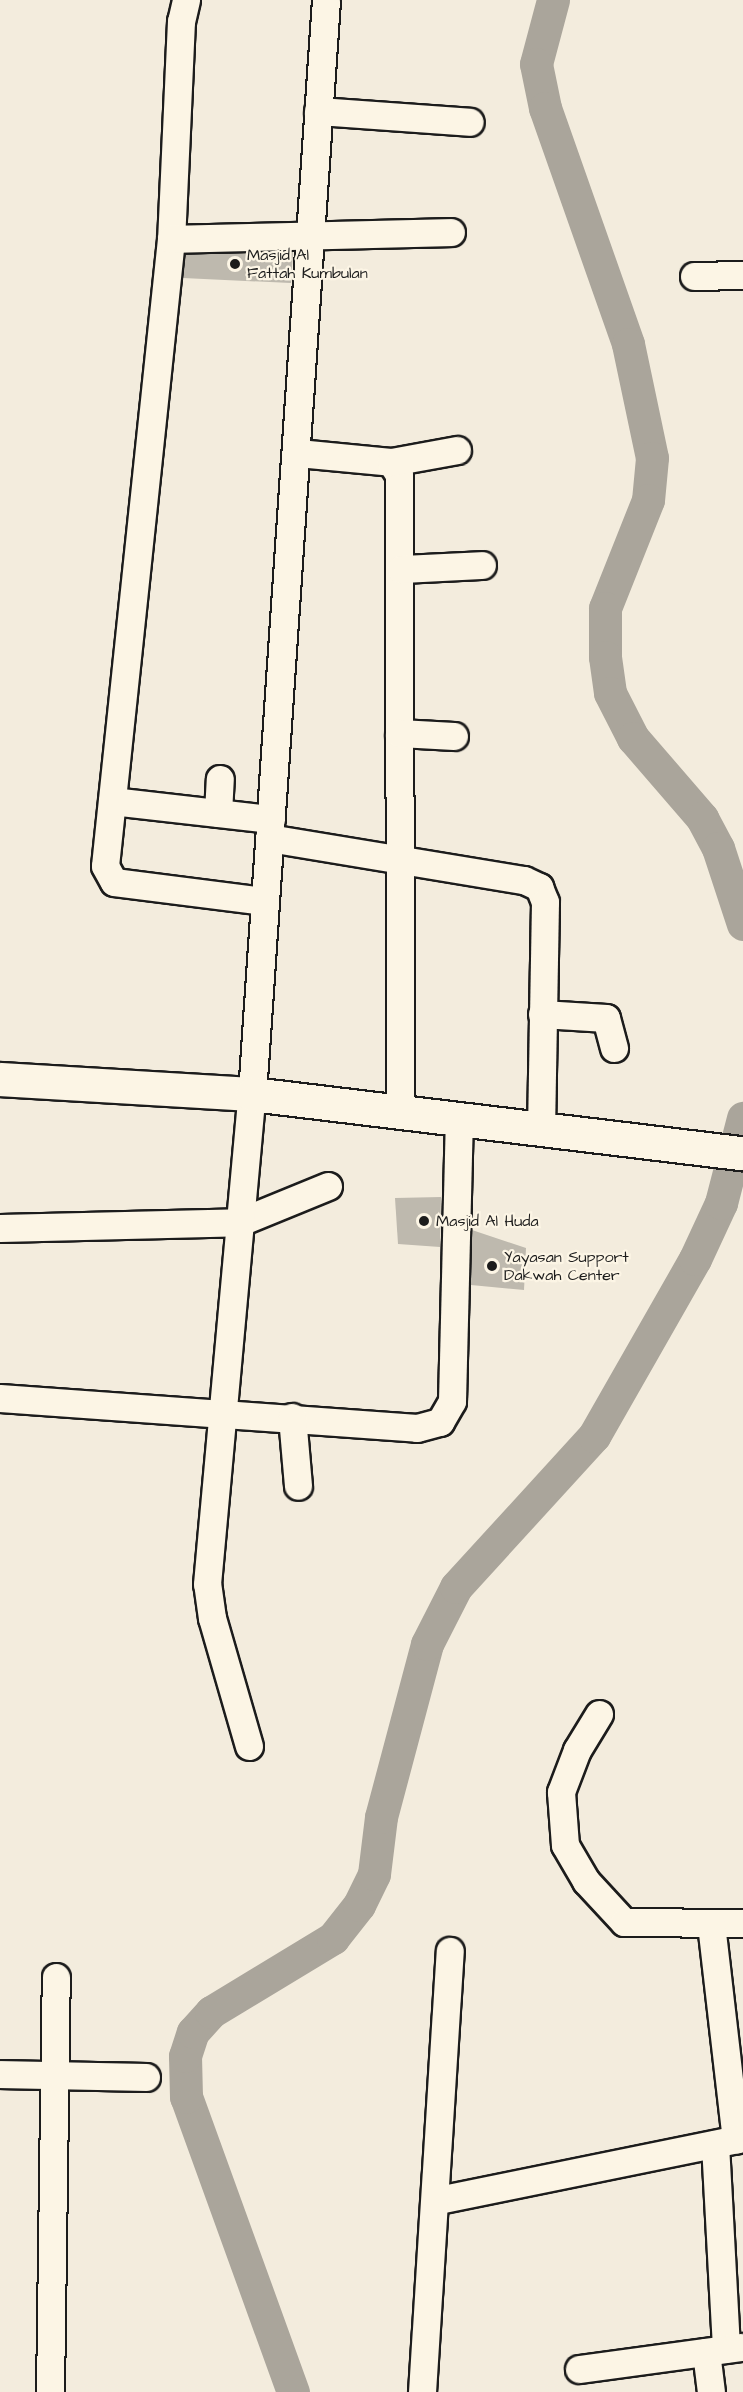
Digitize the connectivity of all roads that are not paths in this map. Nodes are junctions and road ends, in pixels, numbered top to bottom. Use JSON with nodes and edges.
{"nodes":[{"id":1,"x":186,"y":0,"type":"edge"},
{"id":2,"x":326,"y":0,"type":"edge"},
{"id":3,"x":318,"y":111,"type":"junction"},
{"id":4,"x":470,"y":122,"type":"dead end"},
{"id":5,"x":451,"y":232,"type":"dead end"},
{"id":6,"x":309,"y":238,"type":"junction"},
{"id":7,"x":171,"y":239,"type":"junction"},
{"id":8,"x":743,"y":275,"type":"edge"},
{"id":9,"x":694,"y":276,"type":"dead end"},
{"id":10,"x":457,"y":450,"type":"dead end"},
{"id":11,"x":298,"y":453,"type":"junction"},
{"id":12,"x":391,"y":462,"type":"junction"},
{"id":13,"x":482,"y":565,"type":"dead end"},
{"id":14,"x":400,"y":569,"type":"junction"},
{"id":15,"x":399,"y":733,"type":"junction"},
{"id":16,"x":454,"y":736,"type":"dead end"},
{"id":17,"x":220,"y":779,"type":"dead end"},
{"id":18,"x":112,"y":801,"type":"junction"},
{"id":19,"x":218,"y":813,"type":"junction"},
{"id":20,"x":270,"y":829,"type":"junction"},
{"id":21,"x":399,"y":859,"type":"junction"},
{"id":22,"x":265,"y":901,"type":"junction"},
{"id":23,"x":542,"y":1014,"type":"junction"},
{"id":24,"x":614,"y":1048,"type":"dead end"},
{"id":25,"x":0,"y":1079,"type":"edge"},
{"id":26,"x":252,"y":1094,"type":"junction"},
{"id":27,"x":400,"y":1113,"type":"junction"},
{"id":28,"x":459,"y":1121,"type":"junction"},
{"id":29,"x":541,"y":1130,"type":"junction"},
{"id":30,"x":743,"y":1153,"type":"edge"},
{"id":31,"x":328,"y":1186,"type":"dead end"},
{"id":32,"x":240,"y":1222,"type":"junction"},
{"id":33,"x":0,"y":1228,"type":"edge"},
{"id":34,"x":0,"y":1398,"type":"edge"},
{"id":35,"x":224,"y":1414,"type":"junction"},
{"id":36,"x":292,"y":1417,"type":"junction"},
{"id":37,"x":298,"y":1486,"type":"dead end"},
{"id":38,"x":599,"y":1714,"type":"dead end"},
{"id":39,"x":249,"y":1746,"type":"dead end"},
{"id":40,"x":711,"y":1923,"type":"junction"},
{"id":41,"x":743,"y":1923,"type":"edge"},
{"id":42,"x":450,"y":1952,"type":"dead end"},
{"id":43,"x":56,"y":1977,"type":"dead end"},
{"id":44,"x":0,"y":2074,"type":"edge"},
{"id":45,"x":51,"y":2074,"type":"junction"},
{"id":46,"x":146,"y":2077,"type":"dead end"},
{"id":47,"x":731,"y":2141,"type":"edge"},
{"id":48,"x":438,"y":2200,"type":"junction"},
{"id":49,"x":725,"y":2350,"type":"edge"},
{"id":50,"x":579,"y":2369,"type":"dead end"},
{"id":51,"x":50,"y":2392,"type":"edge"},
{"id":52,"x":422,"y":2392,"type":"edge"},
{"id":53,"x":711,"y":2392,"type":"edge"}],
"edges":[{"from":1,"to":7,"type":"street"},
{"from":2,"to":3,"type":"street"},
{"from":3,"to":4,"type":"street"},
{"from":3,"to":6,"type":"street"},
{"from":5,"to":6,"type":"street"},
{"from":6,"to":7,"type":"street"},
{"from":6,"to":11,"type":"street"},
{"from":7,"to":18,"type":"street"},
{"from":8,"to":9,"type":"street"},
{"from":10,"to":12,"type":"street"},
{"from":11,"to":12,"type":"street"},
{"from":11,"to":20,"type":"street"},
{"from":12,"to":14,"type":"street"},
{"from":13,"to":14,"type":"street"},
{"from":14,"to":15,"type":"street"},
{"from":15,"to":16,"type":"street"},
{"from":15,"to":21,"type":"street"},
{"from":17,"to":19,"type":"street"},
{"from":18,"to":19,"type":"street"},
{"from":18,"to":22,"type":"street"},
{"from":19,"to":20,"type":"street"},
{"from":20,"to":21,"type":"street"},
{"from":20,"to":22,"type":"street"},
{"from":21,"to":23,"type":"street"},
{"from":21,"to":27,"type":"street"},
{"from":22,"to":26,"type":"street"},
{"from":23,"to":24,"type":"street"},
{"from":23,"to":29,"type":"street"},
{"from":25,"to":26,"type":"main road"},
{"from":26,"to":27,"type":"main road"},
{"from":26,"to":32,"type":"street"},
{"from":27,"to":28,"type":"main road"},
{"from":28,"to":29,"type":"main road"},
{"from":28,"to":36,"type":"street"},
{"from":29,"to":30,"type":"main road"},
{"from":31,"to":32,"type":"street"},
{"from":32,"to":33,"type":"street"},
{"from":32,"to":35,"type":"street"},
{"from":34,"to":35,"type":"street"},
{"from":35,"to":36,"type":"street"},
{"from":35,"to":39,"type":"street"},
{"from":36,"to":37,"type":"street"},
{"from":38,"to":40,"type":"street"},
{"from":40,"to":41,"type":"street"},
{"from":40,"to":47,"type":"street"},
{"from":42,"to":48,"type":"street"},
{"from":43,"to":45,"type":"street"},
{"from":44,"to":45,"type":"street"},
{"from":45,"to":46,"type":"street"},
{"from":45,"to":51,"type":"street"},
{"from":47,"to":48,"type":"street"},
{"from":47,"to":49,"type":"street"},
{"from":48,"to":52,"type":"street"},
{"from":49,"to":50,"type":"street"},
{"from":49,"to":53,"type":"street"}]}
